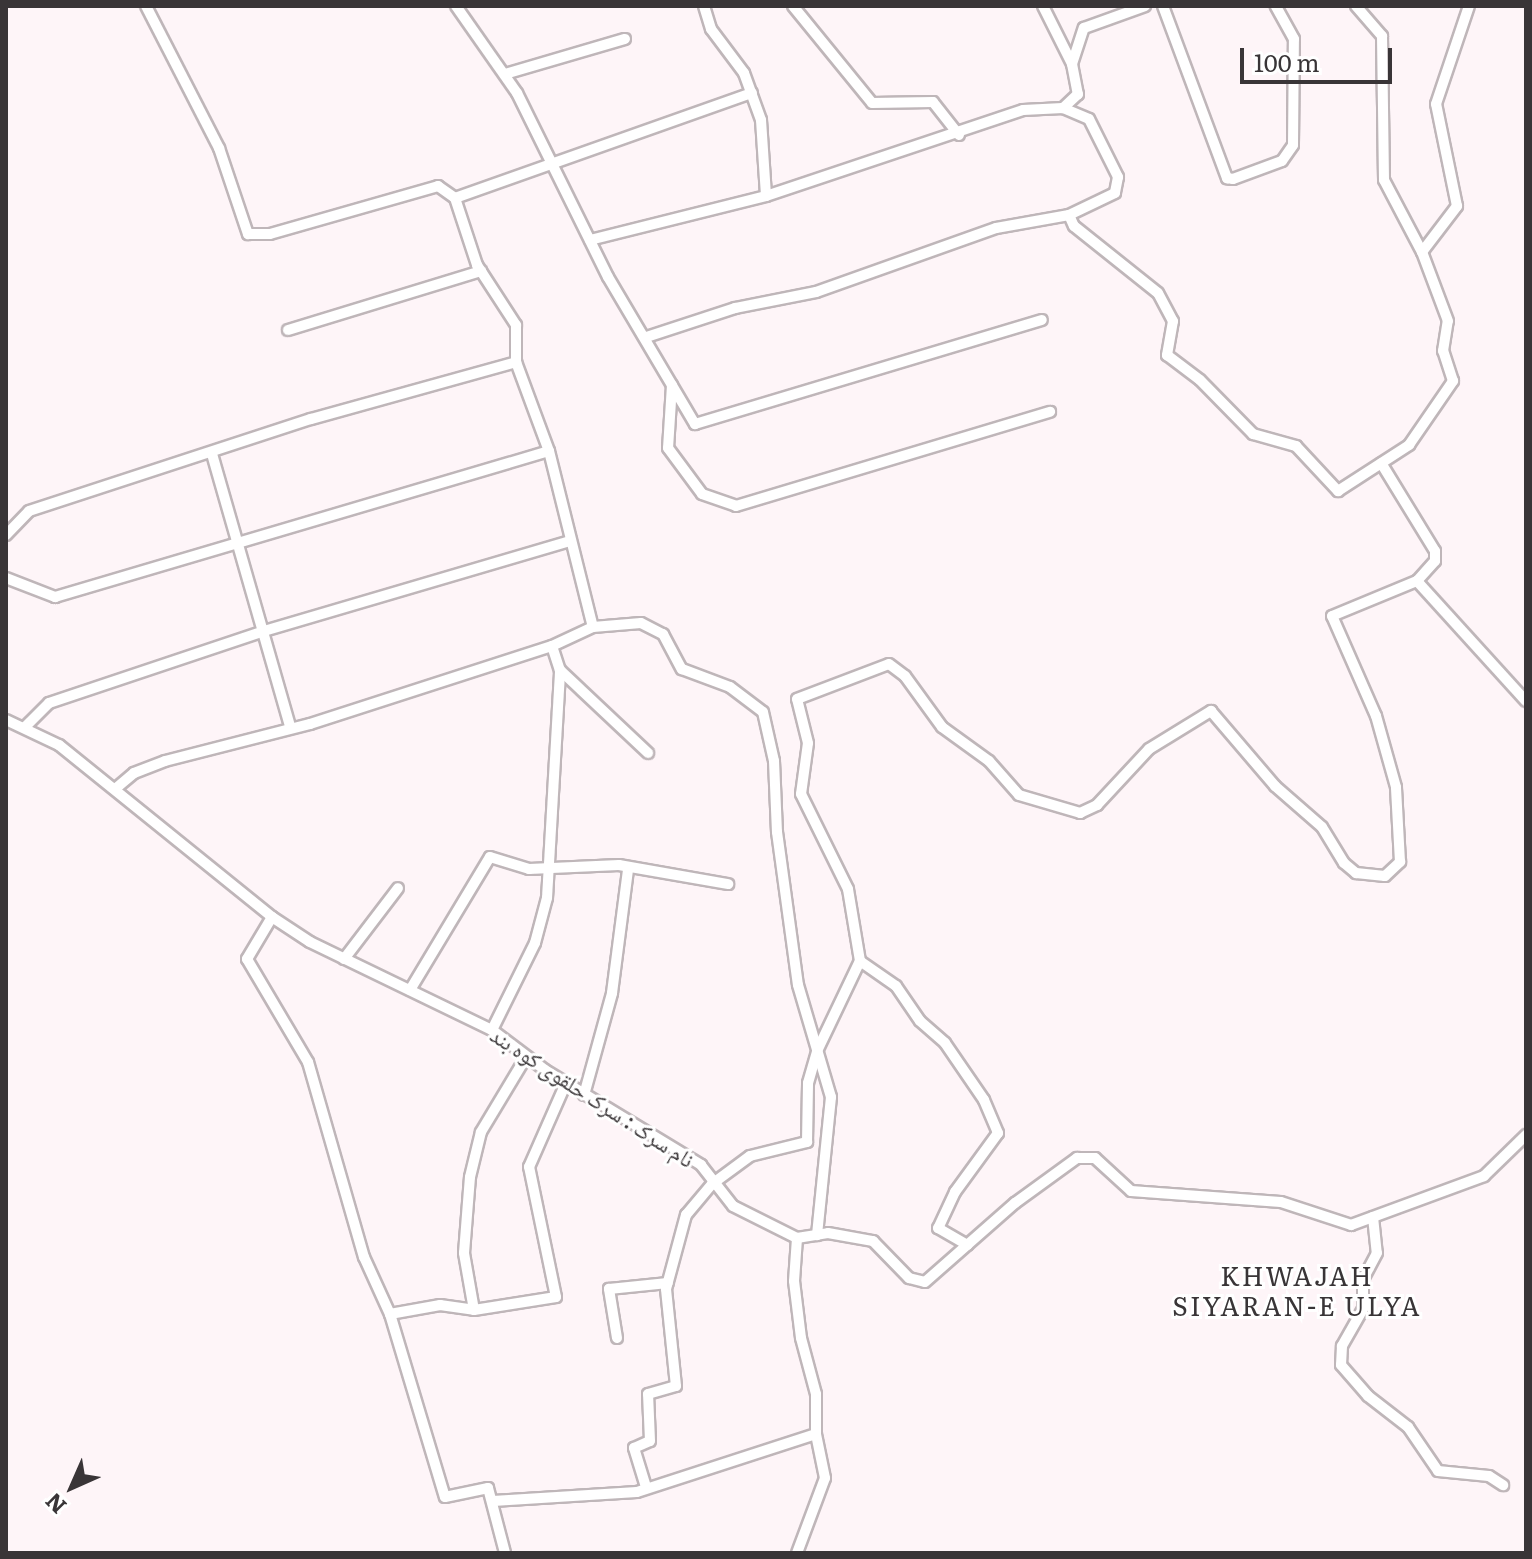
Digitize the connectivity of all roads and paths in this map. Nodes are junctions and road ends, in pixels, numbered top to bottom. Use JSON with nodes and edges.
{"nodes":[{"id":1,"x":146,"y":6,"type":"edge"},
{"id":2,"x":456,"y":6,"type":"edge"},
{"id":3,"x":704,"y":6,"type":"edge"},
{"id":4,"x":793,"y":6,"type":"edge"},
{"id":5,"x":1043,"y":6,"type":"edge"},
{"id":6,"x":1145,"y":6,"type":"edge"},
{"id":7,"x":1163,"y":6,"type":"edge"},
{"id":8,"x":1276,"y":6,"type":"edge"},
{"id":9,"x":1356,"y":6,"type":"edge"},
{"id":10,"x":1469,"y":6,"type":"edge"},
{"id":11,"x":625,"y":39,"type":"dead end"},
{"id":12,"x":1072,"y":64,"type":"junction"},
{"id":13,"x":505,"y":74,"type":"junction"},
{"id":14,"x":752,"y":93,"type":"junction"},
{"id":15,"x":1063,"y":108,"type":"junction"},
{"id":16,"x":959,"y":135,"type":"junction"},
{"id":17,"x":549,"y":161,"type":"junction"},
{"id":18,"x":766,"y":196,"type":"junction"},
{"id":19,"x":455,"y":198,"type":"junction"},
{"id":20,"x":1069,"y":215,"type":"junction"},
{"id":21,"x":590,"y":240,"type":"junction"},
{"id":22,"x":1422,"y":252,"type":"junction"},
{"id":23,"x":481,"y":271,"type":"junction"},
{"id":24,"x":1042,"y":320,"type":"dead end"},
{"id":25,"x":288,"y":330,"type":"dead end"},
{"id":26,"x":647,"y":337,"type":"junction"},
{"id":27,"x":516,"y":362,"type":"junction"},
{"id":28,"x":672,"y":385,"type":"junction"},
{"id":29,"x":1050,"y":412,"type":"dead end"},
{"id":30,"x":549,"y":451,"type":"junction"},
{"id":31,"x":212,"y":454,"type":"junction"},
{"id":32,"x":1381,"y":463,"type":"junction"},
{"id":33,"x":6,"y":535,"type":"edge"},
{"id":34,"x":570,"y":541,"type":"junction"},
{"id":35,"x":238,"y":542,"type":"junction"},
{"id":36,"x":6,"y":578,"type":"edge"},
{"id":37,"x":1417,"y":581,"type":"junction"},
{"id":38,"x":593,"y":627,"type":"junction"},
{"id":39,"x":264,"y":631,"type":"junction"},
{"id":40,"x":552,"y":646,"type":"junction"},
{"id":41,"x":560,"y":670,"type":"junction"},
{"id":42,"x":1526,"y":701,"type":"edge"},
{"id":43,"x":9,"y":720,"type":"edge"},
{"id":44,"x":290,"y":726,"type":"junction"},
{"id":45,"x":25,"y":727,"type":"junction"},
{"id":46,"x":648,"y":753,"type":"dead end"},
{"id":47,"x":115,"y":789,"type":"junction"},
{"id":48,"x":549,"y":868,"type":"junction"},
{"id":49,"x":628,"y":870,"type":"junction"},
{"id":50,"x":728,"y":884,"type":"dead end"},
{"id":51,"x":398,"y":888,"type":"dead end"},
{"id":52,"x":272,"y":917,"type":"junction"},
{"id":53,"x":344,"y":959,"type":"junction"},
{"id":54,"x":860,"y":961,"type":"junction"},
{"id":55,"x":410,"y":990,"type":"junction"},
{"id":56,"x":492,"y":1030,"type":"junction"},
{"id":57,"x":817,"y":1051,"type":"junction"},
{"id":58,"x":526,"y":1057,"type":"junction"},
{"id":59,"x":566,"y":1083,"type":"junction"},
{"id":60,"x":584,"y":1095,"type":"junction"},
{"id":61,"x":1526,"y":1135,"type":"edge"},
{"id":62,"x":712,"y":1184,"type":"junction"},
{"id":63,"x":1373,"y":1217,"type":"junction"},
{"id":64,"x":817,"y":1235,"type":"junction"},
{"id":65,"x":797,"y":1238,"type":"junction"},
{"id":66,"x":967,"y":1245,"type":"junction"},
{"id":67,"x":668,"y":1283,"type":"junction"},
{"id":68,"x":474,"y":1310,"type":"junction"},
{"id":69,"x":390,"y":1314,"type":"junction"},
{"id":70,"x":617,"y":1338,"type":"dead end"},
{"id":71,"x":816,"y":1434,"type":"junction"},
{"id":72,"x":1503,"y":1485,"type":"dead end"},
{"id":73,"x":646,"y":1487,"type":"junction"},
{"id":74,"x":493,"y":1501,"type":"junction"},
{"id":75,"x":505,"y":1553,"type":"edge"},
{"id":76,"x":797,"y":1553,"type":"edge"}],
"edges":[{"from":1,"to":19,"type":"street"},
{"from":2,"to":13,"type":"street"},
{"from":3,"to":14,"type":"street"},
{"from":4,"to":16,"type":"street"},
{"from":5,"to":12,"type":"street"},
{"from":6,"to":12,"type":"street"},
{"from":7,"to":8,"type":"street"},
{"from":9,"to":22,"type":"street"},
{"from":10,"to":22,"type":"street"},
{"from":11,"to":13,"type":"street"},
{"from":12,"to":15,"type":"street"},
{"from":13,"to":17,"type":"street"},
{"from":14,"to":17,"type":"street"},
{"from":14,"to":18,"type":"street"},
{"from":15,"to":16,"type":"street"},
{"from":15,"to":20,"type":"street"},
{"from":16,"to":18,"type":"street"},
{"from":17,"to":19,"type":"street"},
{"from":17,"to":21,"type":"street"},
{"from":18,"to":21,"type":"street"},
{"from":19,"to":23,"type":"street"},
{"from":20,"to":26,"type":"street"},
{"from":20,"to":32,"type":"street"},
{"from":21,"to":26,"type":"street"},
{"from":22,"to":32,"type":"street"},
{"from":23,"to":25,"type":"street"},
{"from":23,"to":27,"type":"street"},
{"from":24,"to":28,"type":"street"},
{"from":26,"to":28,"type":"street"},
{"from":27,"to":30,"type":"street"},
{"from":27,"to":31,"type":"street"},
{"from":28,"to":29,"type":"street"},
{"from":30,"to":34,"type":"street"},
{"from":30,"to":35,"type":"street"},
{"from":31,"to":33,"type":"street"},
{"from":31,"to":35,"type":"street"},
{"from":32,"to":37,"type":"street"},
{"from":34,"to":38,"type":"street"},
{"from":34,"to":39,"type":"street"},
{"from":35,"to":36,"type":"street"},
{"from":35,"to":39,"type":"street"},
{"from":37,"to":42,"type":"street"},
{"from":37,"to":54,"type":"street"},
{"from":38,"to":40,"type":"street"},
{"from":38,"to":57,"type":"street"},
{"from":39,"to":44,"type":"street"},
{"from":39,"to":45,"type":"street"},
{"from":40,"to":41,"type":"street"},
{"from":40,"to":44,"type":"street"},
{"from":41,"to":46,"type":"street"},
{"from":41,"to":48,"type":"street"},
{"from":43,"to":45,"type":"street","name":"نام سرک : سرک حلقوی کوه بند"},
{"from":44,"to":47,"type":"street"},
{"from":45,"to":47,"type":"street","name":"نام سرک : سرک حلقوی کوه بند"},
{"from":47,"to":52,"type":"street","name":"نام سرک : سرک حلقوی کوه بند"},
{"from":48,"to":49,"type":"street"},
{"from":48,"to":55,"type":"street"},
{"from":48,"to":56,"type":"street"},
{"from":49,"to":50,"type":"street"},
{"from":49,"to":60,"type":"street"},
{"from":51,"to":53,"type":"street"},
{"from":52,"to":53,"type":"street","name":"نام سرک : سرک حلقوی کوه بند"},
{"from":52,"to":69,"type":"street"},
{"from":53,"to":55,"type":"street","name":"نام سرک : سرک حلقوی کوه بند"},
{"from":54,"to":57,"type":"street"},
{"from":54,"to":66,"type":"street"},
{"from":55,"to":56,"type":"street","name":"نام سرک : سرک حلقوی کوه بند"},
{"from":56,"to":58,"type":"street","name":"نام سرک : سرک حلقوی کوه بند"},
{"from":57,"to":62,"type":"street"},
{"from":57,"to":64,"type":"street"},
{"from":58,"to":59,"type":"street","name":"نام سرک : سرک حلقوی کوه بند"},
{"from":58,"to":68,"type":"street"},
{"from":59,"to":60,"type":"street","name":"نام سرک : سرک حلقوی کوه بند"},
{"from":59,"to":68,"type":"street"},
{"from":60,"to":62,"type":"street","name":"نام سرک : سرک حلقوی کوه بند"},
{"from":61,"to":63,"type":"street"},
{"from":62,"to":65,"type":"street","name":"نام سرک : سرک حلقوی کوه بند"},
{"from":62,"to":67,"type":"street"},
{"from":63,"to":66,"type":"street"},
{"from":63,"to":72,"type":"street"},
{"from":64,"to":65,"type":"street"},
{"from":64,"to":66,"type":"street"},
{"from":65,"to":71,"type":"street"},
{"from":67,"to":70,"type":"street"},
{"from":67,"to":73,"type":"street"},
{"from":68,"to":69,"type":"street"},
{"from":69,"to":74,"type":"street"},
{"from":71,"to":73,"type":"street"},
{"from":71,"to":76,"type":"street"},
{"from":73,"to":74,"type":"street"},
{"from":74,"to":75,"type":"street"}]}
